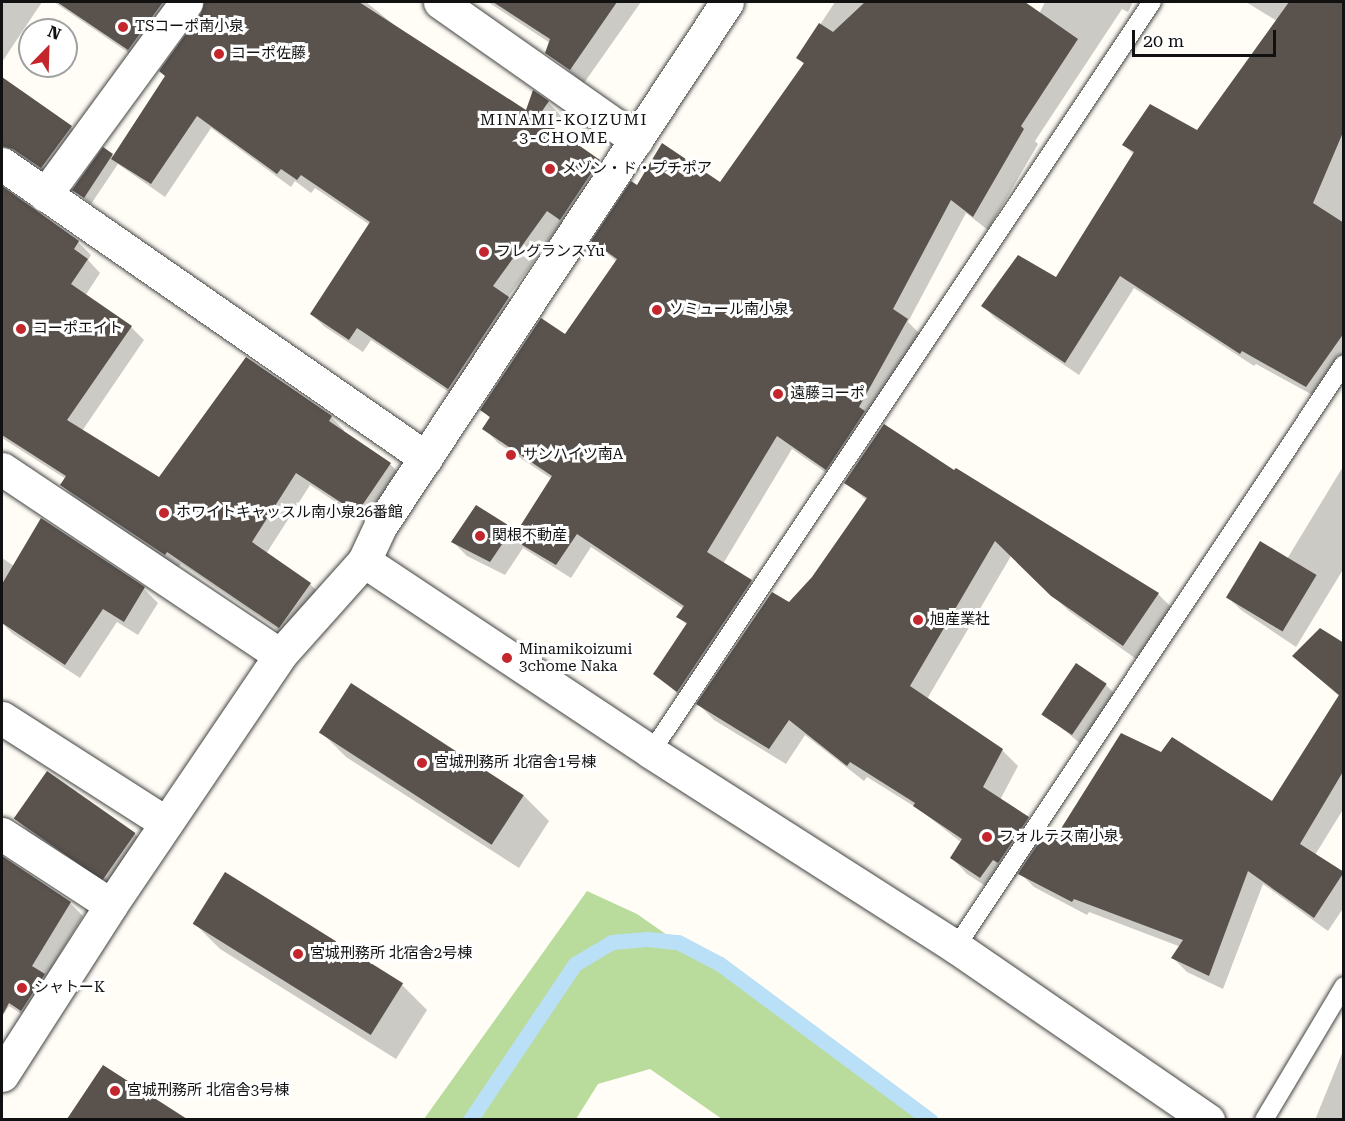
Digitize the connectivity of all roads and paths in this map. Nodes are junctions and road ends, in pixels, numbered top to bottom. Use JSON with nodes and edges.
{"nodes":[{"id":1,"x":186,"y":2,"type":"edge"},
{"id":2,"x":440,"y":2,"type":"edge"},
{"id":3,"x":727,"y":2,"type":"edge"},
{"id":4,"x":1152,"y":2,"type":"edge"},
{"id":5,"x":636,"y":140,"type":"junction"},
{"id":6,"x":2,"y":164,"type":"edge"},
{"id":7,"x":45,"y":195,"type":"junction"},
{"id":8,"x":1344,"y":364,"type":"edge"},
{"id":9,"x":426,"y":458,"type":"junction"},
{"id":10,"x":2,"y":469,"type":"edge"},
{"id":11,"x":364,"y":561,"type":"junction"},
{"id":12,"x":280,"y":655,"type":"junction"},
{"id":13,"x":2,"y":718,"type":"edge"},
{"id":14,"x":651,"y":752,"type":"junction"},
{"id":15,"x":166,"y":823,"type":"junction"},
{"id":16,"x":2,"y":834,"type":"edge"},
{"id":17,"x":111,"y":905,"type":"junction"},
{"id":18,"x":956,"y":947,"type":"junction"},
{"id":19,"x":1344,"y":986,"type":"edge"},
{"id":20,"x":2,"y":1075,"type":"edge"},
{"id":21,"x":1208,"y":1119,"type":"edge"},
{"id":22,"x":1264,"y":1119,"type":"edge"}],
"edges":[{"from":1,"to":7,"type":"street"},
{"from":2,"to":5,"type":"street"},
{"from":3,"to":5,"type":"street"},
{"from":4,"to":14,"type":"lane"},
{"from":5,"to":9,"type":"street"},
{"from":6,"to":7,"type":"street"},
{"from":7,"to":9,"type":"street"},
{"from":8,"to":18,"type":"lane"},
{"from":9,"to":11,"type":"street"},
{"from":10,"to":12,"type":"street"},
{"from":11,"to":12,"type":"street"},
{"from":11,"to":14,"type":"street"},
{"from":12,"to":15,"type":"street"},
{"from":13,"to":15,"type":"street"},
{"from":14,"to":18,"type":"street"},
{"from":15,"to":17,"type":"street"},
{"from":16,"to":17,"type":"street"},
{"from":17,"to":20,"type":"street"},
{"from":18,"to":21,"type":"street"},
{"from":19,"to":22,"type":"lane"}]}
